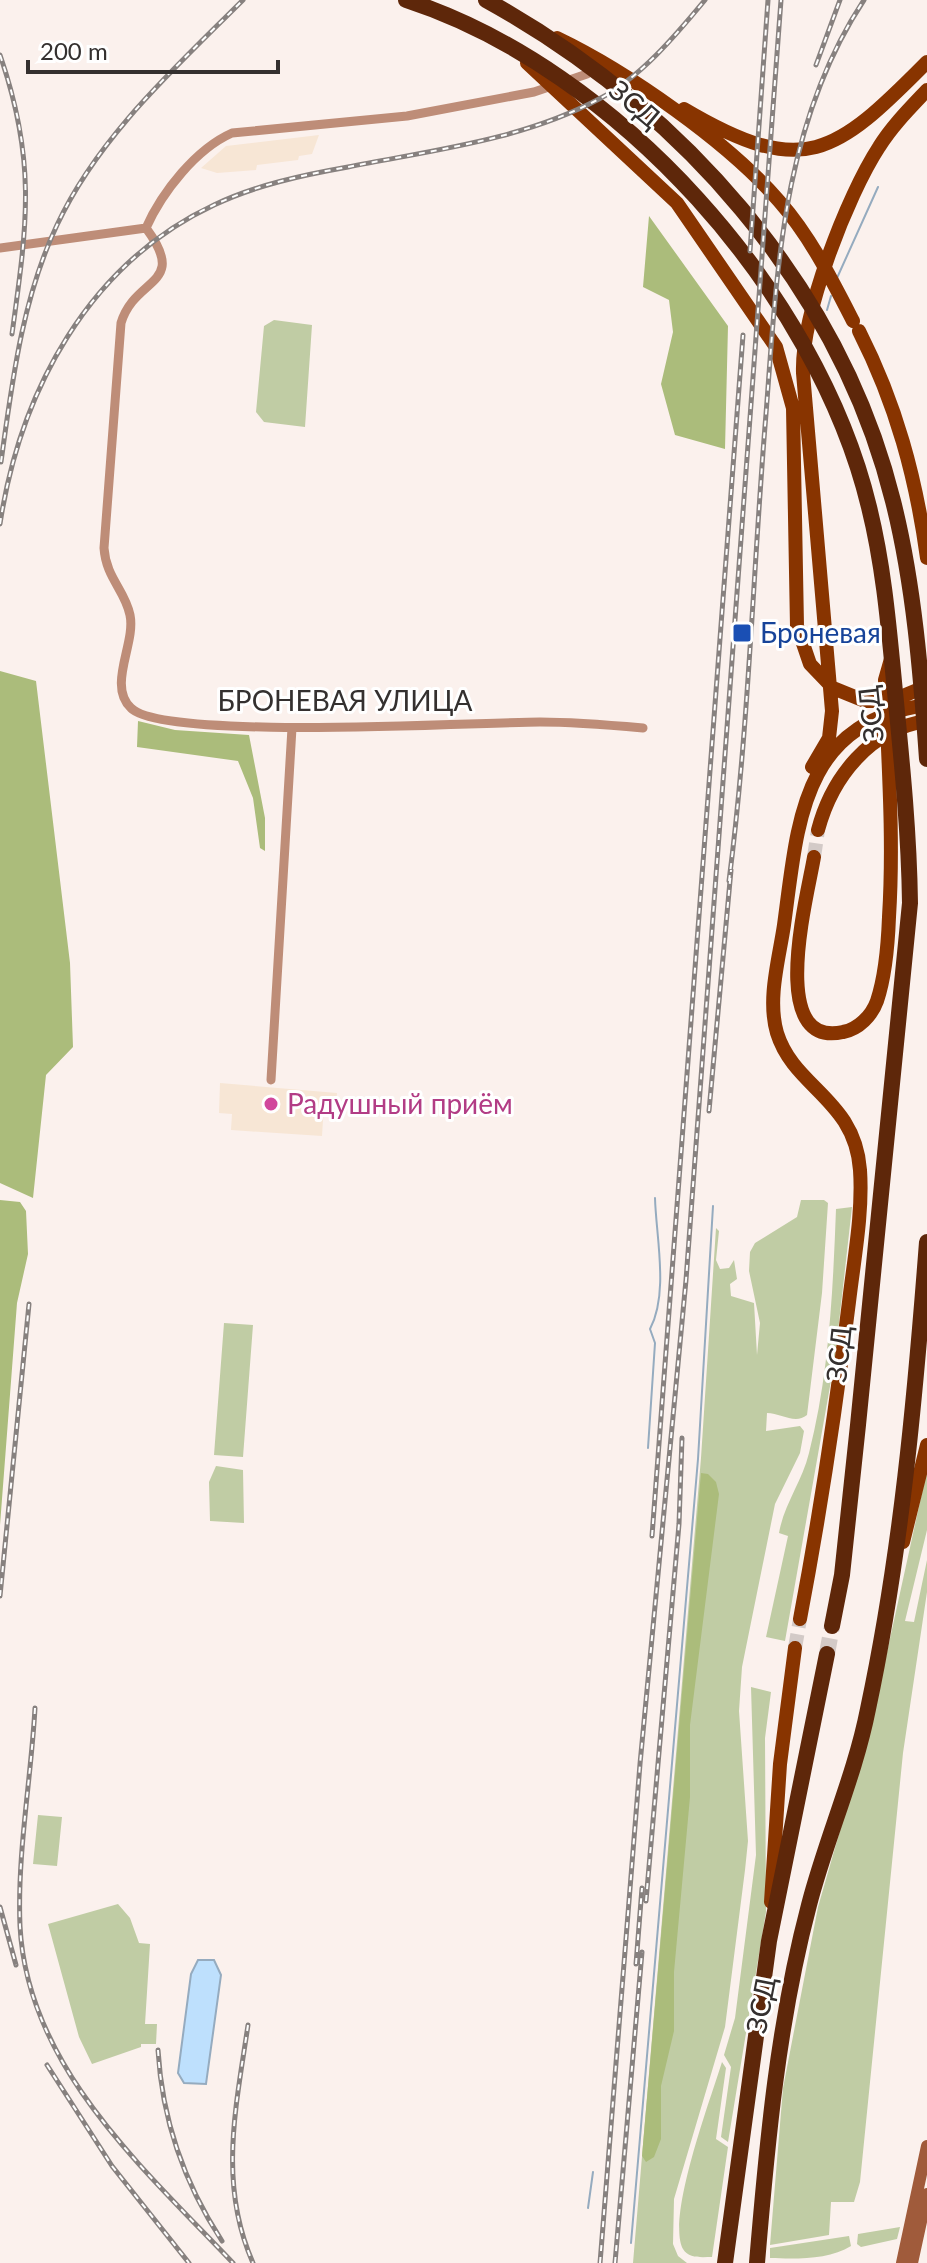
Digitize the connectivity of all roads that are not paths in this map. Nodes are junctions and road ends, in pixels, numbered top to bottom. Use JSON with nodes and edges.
{"nodes":[{"id":1,"x":406,"y":0,"type":"edge"},
{"id":2,"x":486,"y":0,"type":"edge"},
{"id":3,"x":546,"y":33,"type":"junction"},
{"id":4,"x":509,"y":46,"type":"junction"},
{"id":5,"x":593,"y":56,"type":"junction"},
{"id":6,"x":927,"y":62,"type":"edge"},
{"id":7,"x":587,"y":74,"type":"dead end"},
{"id":8,"x":927,"y":90,"type":"edge"},
{"id":9,"x":146,"y":228,"type":"junction"},
{"id":10,"x":0,"y":248,"type":"edge"},
{"id":11,"x":927,"y":558,"type":"edge"},
{"id":12,"x":892,"y":659,"type":"junction"},
{"id":13,"x":927,"y":686,"type":"edge"},
{"id":14,"x":927,"y":705,"type":"edge"},
{"id":15,"x":927,"y":721,"type":"edge"},
{"id":16,"x":292,"y":728,"type":"junction"},
{"id":17,"x":643,"y":728,"type":"dead end"},
{"id":18,"x":927,"y":759,"type":"edge"},
{"id":19,"x":818,"y":830,"type":"tunnel mouth"},
{"id":20,"x":814,"y":857,"type":"tunnel mouth"},
{"id":21,"x":777,"y":968,"type":"junction"},
{"id":22,"x":271,"y":1080,"type":"dead end"},
{"id":23,"x":927,"y":1242,"type":"edge"},
{"id":24,"x":927,"y":1445,"type":"edge"},
{"id":25,"x":893,"y":1581,"type":"junction"},
{"id":26,"x":800,"y":1619,"type":"tunnel mouth"},
{"id":27,"x":832,"y":1626,"type":"tunnel mouth"},
{"id":28,"x":795,"y":1648,"type":"tunnel mouth"},
{"id":29,"x":827,"y":1654,"type":"tunnel mouth"},
{"id":30,"x":769,"y":1941,"type":"junction"},
{"id":31,"x":927,"y":2146,"type":"edge"},
{"id":32,"x":927,"y":2194,"type":"edge"},
{"id":33,"x":917,"y":2242,"type":"edge"},
{"id":34,"x":725,"y":2263,"type":"edge"},
{"id":35,"x":757,"y":2263,"type":"edge"},
{"id":36,"x":902,"y":2263,"type":"edge"},
{"id":37,"x":912,"y":2263,"type":"edge"}],
"edges":[{"from":1,"to":4,"type":"highway","name":"ЗСД"},
{"from":2,"to":3,"type":"highway","name":"ЗСД"},
{"from":3,"to":5,"type":"main road"},
{"from":3,"to":18,"type":"highway","name":"ЗСД"},
{"from":4,"to":12,"type":"highway","name":"ЗСД"},
{"from":4,"to":13,"type":"main road"},
{"from":5,"to":6,"type":"main road"},
{"from":5,"to":11,"type":"main road"},
{"from":7,"to":9,"type":"street"},
{"from":8,"to":21,"type":"main road"},
{"from":9,"to":10,"type":"street"},
{"from":9,"to":16,"type":"street","name":"БРОНЕВАЯ УЛИЦА"},
{"from":12,"to":20,"type":"main road"},
{"from":12,"to":27,"type":"highway","name":"ЗСД"},
{"from":14,"to":21,"type":"main road"},
{"from":15,"to":19,"type":"main road"},
{"from":16,"to":17,"type":"street","name":"БРОНЕВАЯ УЛИЦА"},
{"from":16,"to":22,"type":"street"},
{"from":21,"to":26,"type":"main road"},
{"from":23,"to":25,"type":"highway","name":"ЗСД"},
{"from":24,"to":25,"type":"main road"},
{"from":25,"to":35,"type":"highway","name":"ЗСД"},
{"from":28,"to":30,"type":"main road"},
{"from":29,"to":30,"type":"highway","name":"ЗСД"},
{"from":30,"to":34,"type":"highway","name":"ЗСД"},
{"from":31,"to":33,"type":"main road"},
{"from":32,"to":33,"type":"main road"},
{"from":33,"to":36,"type":"main road"},
{"from":33,"to":37,"type":"main road"}]}
